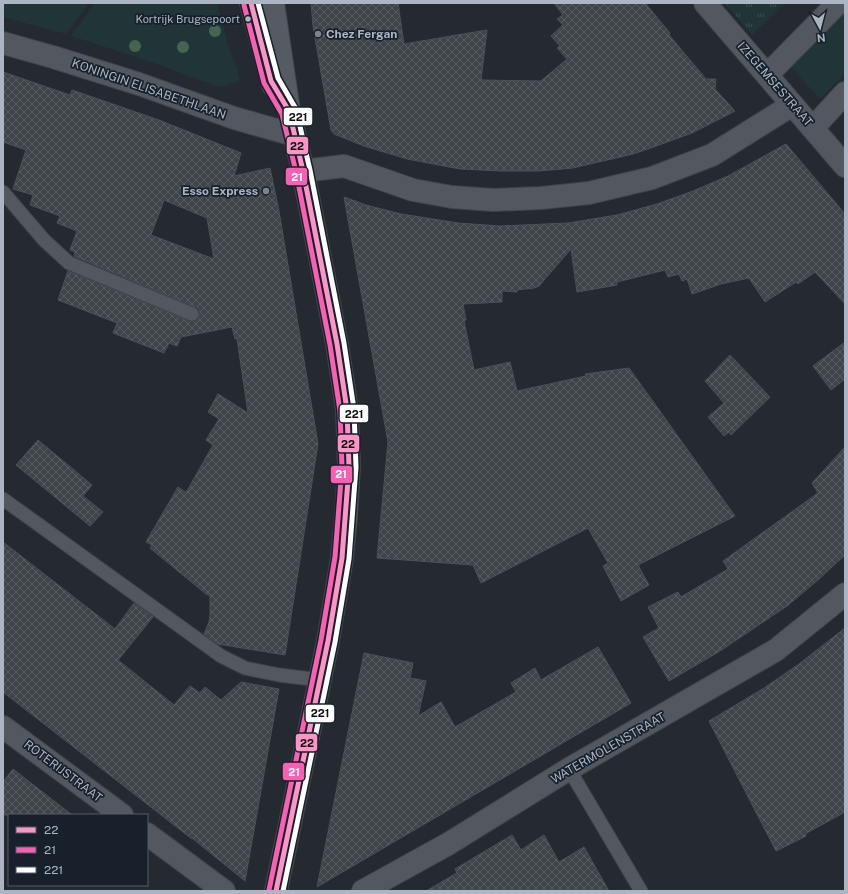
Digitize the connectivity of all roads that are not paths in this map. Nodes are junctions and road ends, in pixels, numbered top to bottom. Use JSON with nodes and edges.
{"nodes":[{"id":1,"x":251,"y":3,"type":"edge"},
{"id":2,"x":273,"y":3,"type":"edge"},
{"id":3,"x":705,"y":3,"type":"edge"},
{"id":4,"x":838,"y":3,"type":"edge"},
{"id":5,"x":3,"y":42,"type":"edge"},
{"id":6,"x":767,"y":75,"type":"junction"},
{"id":7,"x":845,"y":92,"type":"edge"},
{"id":8,"x":792,"y":105,"type":"junction"},
{"id":9,"x":289,"y":112,"type":"junction"},
{"id":10,"x":813,"y":128,"type":"junction"},
{"id":11,"x":294,"y":135,"type":"junction"},
{"id":12,"x":845,"y":166,"type":"edge"},
{"id":13,"x":303,"y":172,"type":"junction"},
{"id":14,"x":3,"y":192,"type":"edge"},
{"id":15,"x":192,"y":314,"type":"dead end"},
{"id":16,"x":3,"y":499,"type":"edge"},
{"id":17,"x":845,"y":594,"type":"edge"},
{"id":18,"x":320,"y":680,"type":"junction"},
{"id":19,"x":3,"y":726,"type":"edge"},
{"id":20,"x":569,"y":770,"type":"junction"},
{"id":21,"x":121,"y":814,"type":"edge"},
{"id":22,"x":148,"y":835,"type":"edge"},
{"id":23,"x":224,"y":891,"type":"edge"},
{"id":24,"x":276,"y":891,"type":"edge"},
{"id":25,"x":363,"y":891,"type":"edge"},
{"id":26,"x":641,"y":891,"type":"edge"}],
"edges":[{"from":1,"to":9,"type":"main road"},
{"from":2,"to":9,"type":"main road"},
{"from":3,"to":6,"type":"street","name":"IZEGEMSESTRAAT"},
{"from":4,"to":6,"type":"street"},
{"from":5,"to":11,"type":"street","name":"KONINGIN ELISABETHLAAN"},
{"from":6,"to":8,"type":"street","name":"IZEGEMSESTRAAT"},
{"from":7,"to":10,"type":"street"},
{"from":8,"to":10,"type":"street","name":"IZEGEMSESTRAAT"},
{"from":8,"to":13,"type":"street"},
{"from":9,"to":11,"type":"main road"},
{"from":10,"to":12,"type":"street","name":"IZEGEMSESTRAAT"},
{"from":11,"to":13,"type":"main road"},
{"from":13,"to":18,"type":"main road"},
{"from":14,"to":15,"type":"lane"},
{"from":16,"to":18,"type":"lane"},
{"from":17,"to":20,"type":"street","name":"WATERMOLENSTRAAT"},
{"from":18,"to":24,"type":"main road"},
{"from":19,"to":21,"type":"street","name":"ROTERIJSTRAAT"},
{"from":20,"to":25,"type":"street","name":"WATERMOLENSTRAAT"},
{"from":20,"to":26,"type":"lane"},
{"from":22,"to":23,"type":"street"}]}
